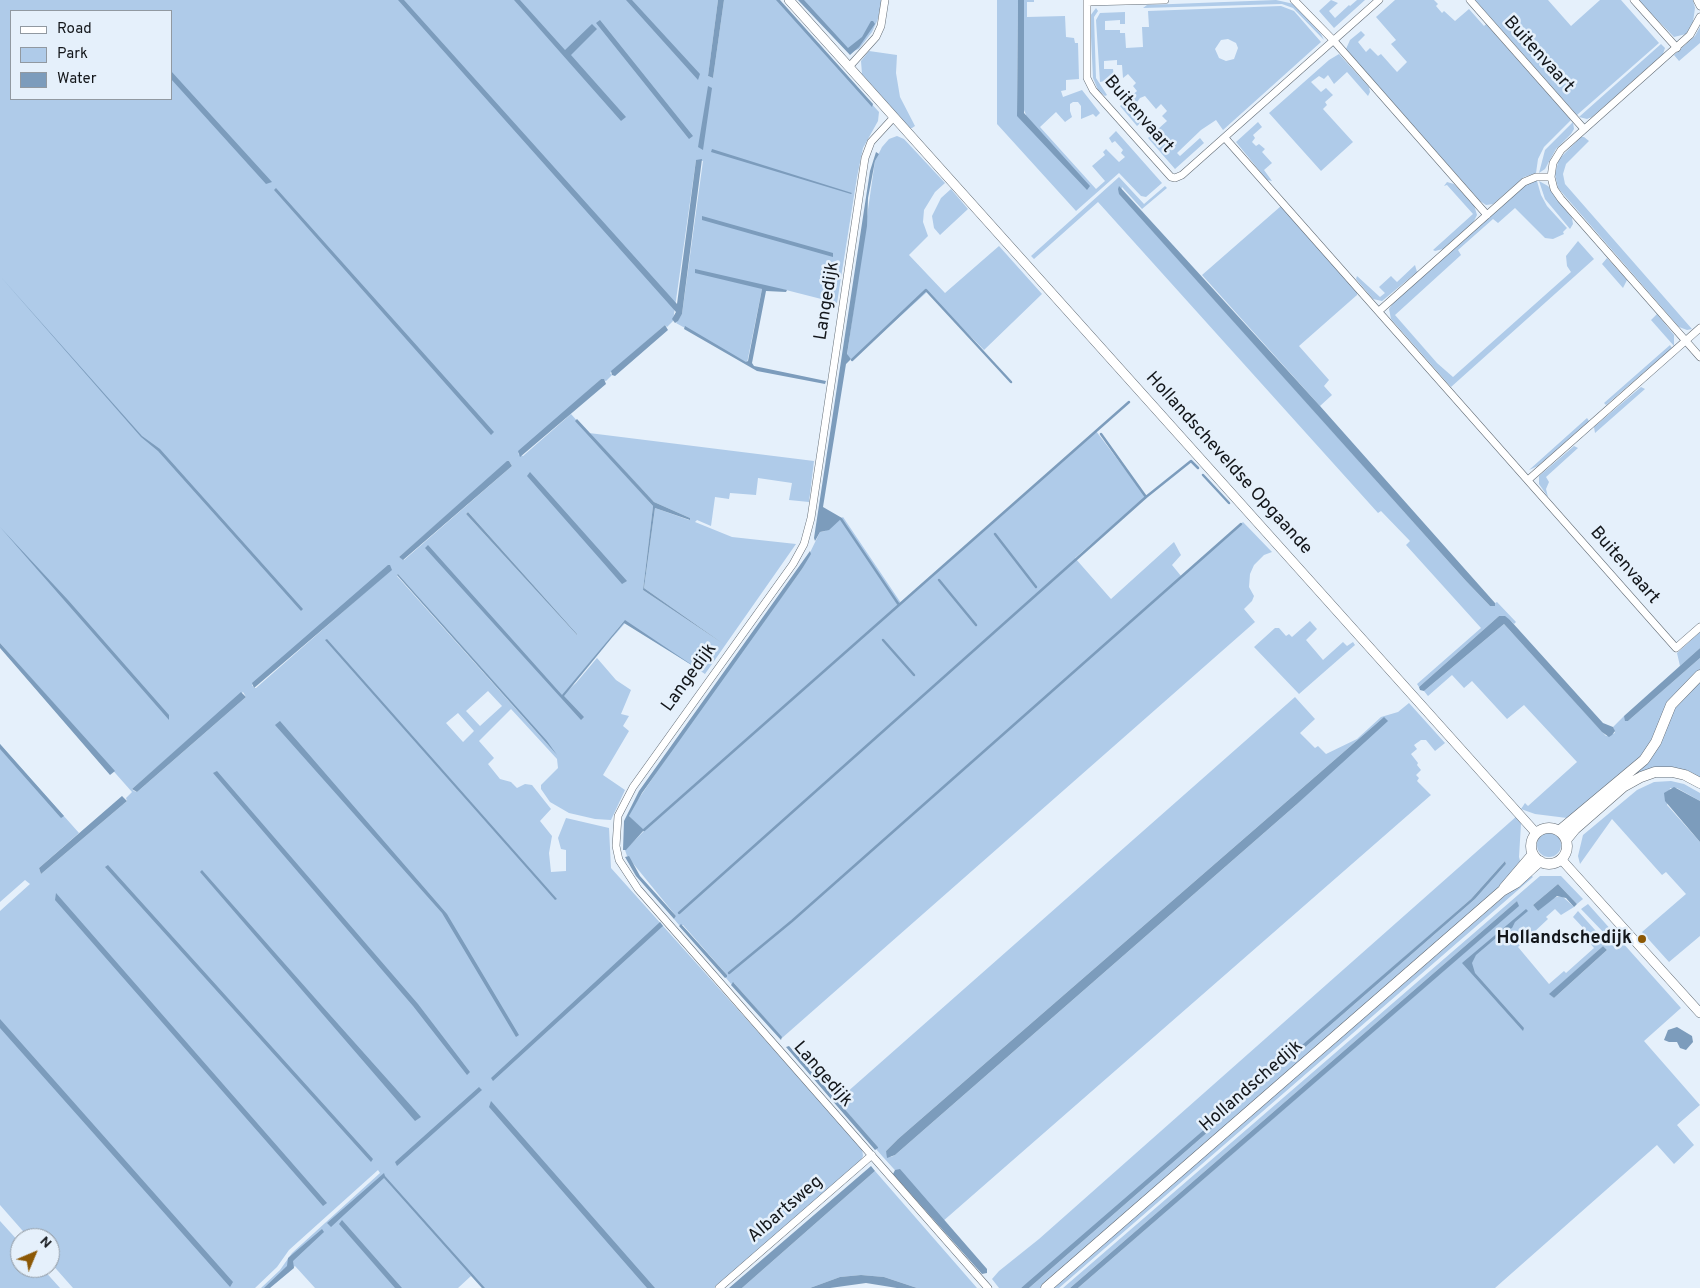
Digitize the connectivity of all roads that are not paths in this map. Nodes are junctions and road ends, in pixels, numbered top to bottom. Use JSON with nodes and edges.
{"nodes":[{"id":1,"x":789,"y":0,"type":"edge"},
{"id":2,"x":885,"y":0,"type":"edge"},
{"id":3,"x":1165,"y":0,"type":"edge"},
{"id":4,"x":1294,"y":0,"type":"edge"},
{"id":5,"x":1379,"y":0,"type":"edge"},
{"id":6,"x":1470,"y":0,"type":"edge"},
{"id":7,"x":1634,"y":0,"type":"edge"},
{"id":8,"x":1697,"y":0,"type":"edge"},
{"id":9,"x":1087,"y":1,"type":"edge"},
{"id":10,"x":1700,"y":6,"type":"edge"},
{"id":11,"x":1700,"y":17,"type":"edge"},
{"id":12,"x":1334,"y":41,"type":"junction"},
{"id":13,"x":1677,"y":48,"type":"junction"},
{"id":14,"x":849,"y":66,"type":"junction"},
{"id":15,"x":894,"y":117,"type":"junction"},
{"id":16,"x":1584,"y":129,"type":"junction"},
{"id":17,"x":1225,"y":138,"type":"junction"},
{"id":18,"x":1551,"y":177,"type":"junction"},
{"id":19,"x":1487,"y":215,"type":"junction"},
{"id":20,"x":1379,"y":310,"type":"junction"},
{"id":21,"x":1700,"y":328,"type":"edge"},
{"id":22,"x":1686,"y":341,"type":"junction"},
{"id":23,"x":1700,"y":357,"type":"edge"},
{"id":24,"x":1528,"y":480,"type":"junction"},
{"id":25,"x":1700,"y":627,"type":"edge"},
{"id":26,"x":1700,"y":675,"type":"edge"},
{"id":27,"x":1700,"y":783,"type":"edge"},
{"id":28,"x":1559,"y":831,"type":"junction"},
{"id":29,"x":1536,"y":833,"type":"junction"},
{"id":30,"x":1566,"y":840,"type":"junction"},
{"id":31,"x":1537,"y":858,"type":"junction"},
{"id":32,"x":1561,"y":859,"type":"junction"},
{"id":33,"x":1700,"y":1013,"type":"edge"},
{"id":34,"x":872,"y":1155,"type":"junction"},
{"id":35,"x":719,"y":1288,"type":"edge"},
{"id":36,"x":988,"y":1288,"type":"edge"},
{"id":37,"x":1046,"y":1288,"type":"edge"}],
"edges":[{"from":1,"to":14,"type":"street"},
{"from":2,"to":14,"type":"street"},
{"from":3,"to":9,"type":"street","name":"Buitenvaart"},
{"from":4,"to":12,"type":"street"},
{"from":5,"to":12,"type":"street","name":"Buitenvaart"},
{"from":6,"to":16,"type":"street","name":"Buitenvaart"},
{"from":7,"to":13,"type":"street"},
{"from":8,"to":10,"type":"street"},
{"from":9,"to":17,"type":"street","name":"Buitenvaart"},
{"from":11,"to":13,"type":"street"},
{"from":12,"to":17,"type":"street","name":"Buitenvaart"},
{"from":12,"to":19,"type":"street"},
{"from":13,"to":16,"type":"street"},
{"from":14,"to":15,"type":"street"},
{"from":15,"to":29,"type":"street","name":"Hollandscheveldse Opgaande"},
{"from":15,"to":34,"type":"street","name":"Langedijk"},
{"from":16,"to":18,"type":"street"},
{"from":17,"to":20,"type":"street","name":"Buitenvaart"},
{"from":18,"to":19,"type":"street"},
{"from":18,"to":22,"type":"street"},
{"from":19,"to":20,"type":"street"},
{"from":20,"to":24,"type":"street","name":"Buitenvaart"},
{"from":21,"to":22,"type":"street"},
{"from":22,"to":23,"type":"street"},
{"from":22,"to":24,"type":"street"},
{"from":24,"to":25,"type":"street","name":"Buitenvaart"},
{"from":26,"to":28,"type":"main road"},
{"from":27,"to":30,"type":"main road"},
{"from":28,"to":29,"type":"main road"},
{"from":28,"to":30,"type":"main road"},
{"from":29,"to":31,"type":"main road"},
{"from":30,"to":32,"type":"main road"},
{"from":31,"to":32,"type":"main road"},
{"from":31,"to":37,"type":"main road","name":"Hollandschedijk"},
{"from":32,"to":33,"type":"street"},
{"from":34,"to":35,"type":"street","name":"Albartsweg"},
{"from":34,"to":36,"type":"street","name":"Langedijk"}]}
